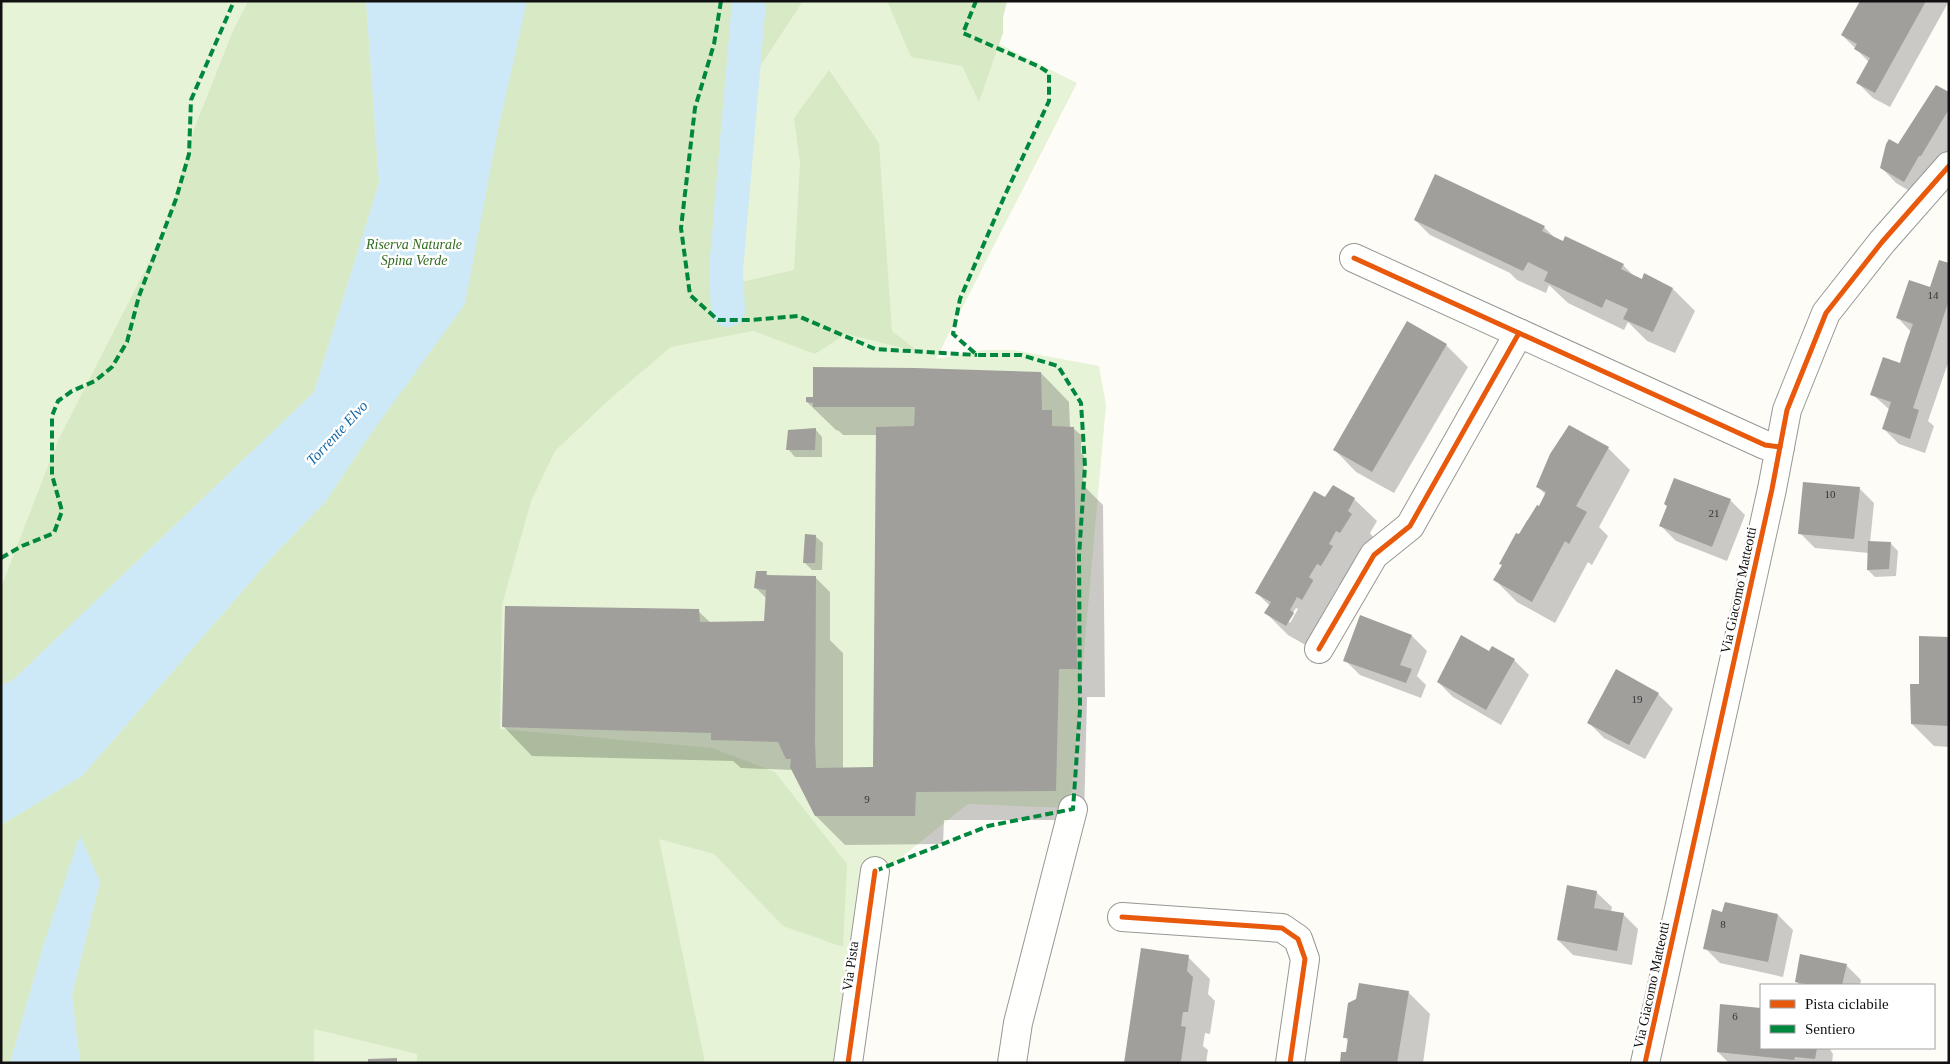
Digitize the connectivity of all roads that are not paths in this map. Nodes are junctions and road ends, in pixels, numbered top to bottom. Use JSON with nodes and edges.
{"nodes":[{"id":1,"x":1949,"y":166,"type":"edge"},
{"id":2,"x":1354,"y":258,"type":"dead end"},
{"id":3,"x":1519,"y":333,"type":"junction"},
{"id":4,"x":1780,"y":447,"type":"junction"},
{"id":5,"x":1319,"y":649,"type":"dead end"},
{"id":6,"x":1073,"y":809,"type":"dead end"},
{"id":7,"x":875,"y":872,"type":"dead end"},
{"id":8,"x":1122,"y":916,"type":"dead end"},
{"id":9,"x":848,"y":1063,"type":"edge"},
{"id":10,"x":1012,"y":1063,"type":"edge"},
{"id":11,"x":1290,"y":1063,"type":"edge"},
{"id":12,"x":1645,"y":1063,"type":"edge"}],
"edges":[{"from":1,"to":4,"type":"street","name":"Via Giacomo Matteotti"},
{"from":2,"to":3,"type":"street"},
{"from":3,"to":4,"type":"street"},
{"from":3,"to":5,"type":"street"},
{"from":4,"to":12,"type":"street","name":"Via Giacomo Matteotti"},
{"from":6,"to":10,"type":"street"},
{"from":7,"to":9,"type":"street","name":"Via Pista"},
{"from":8,"to":11,"type":"street"}]}
